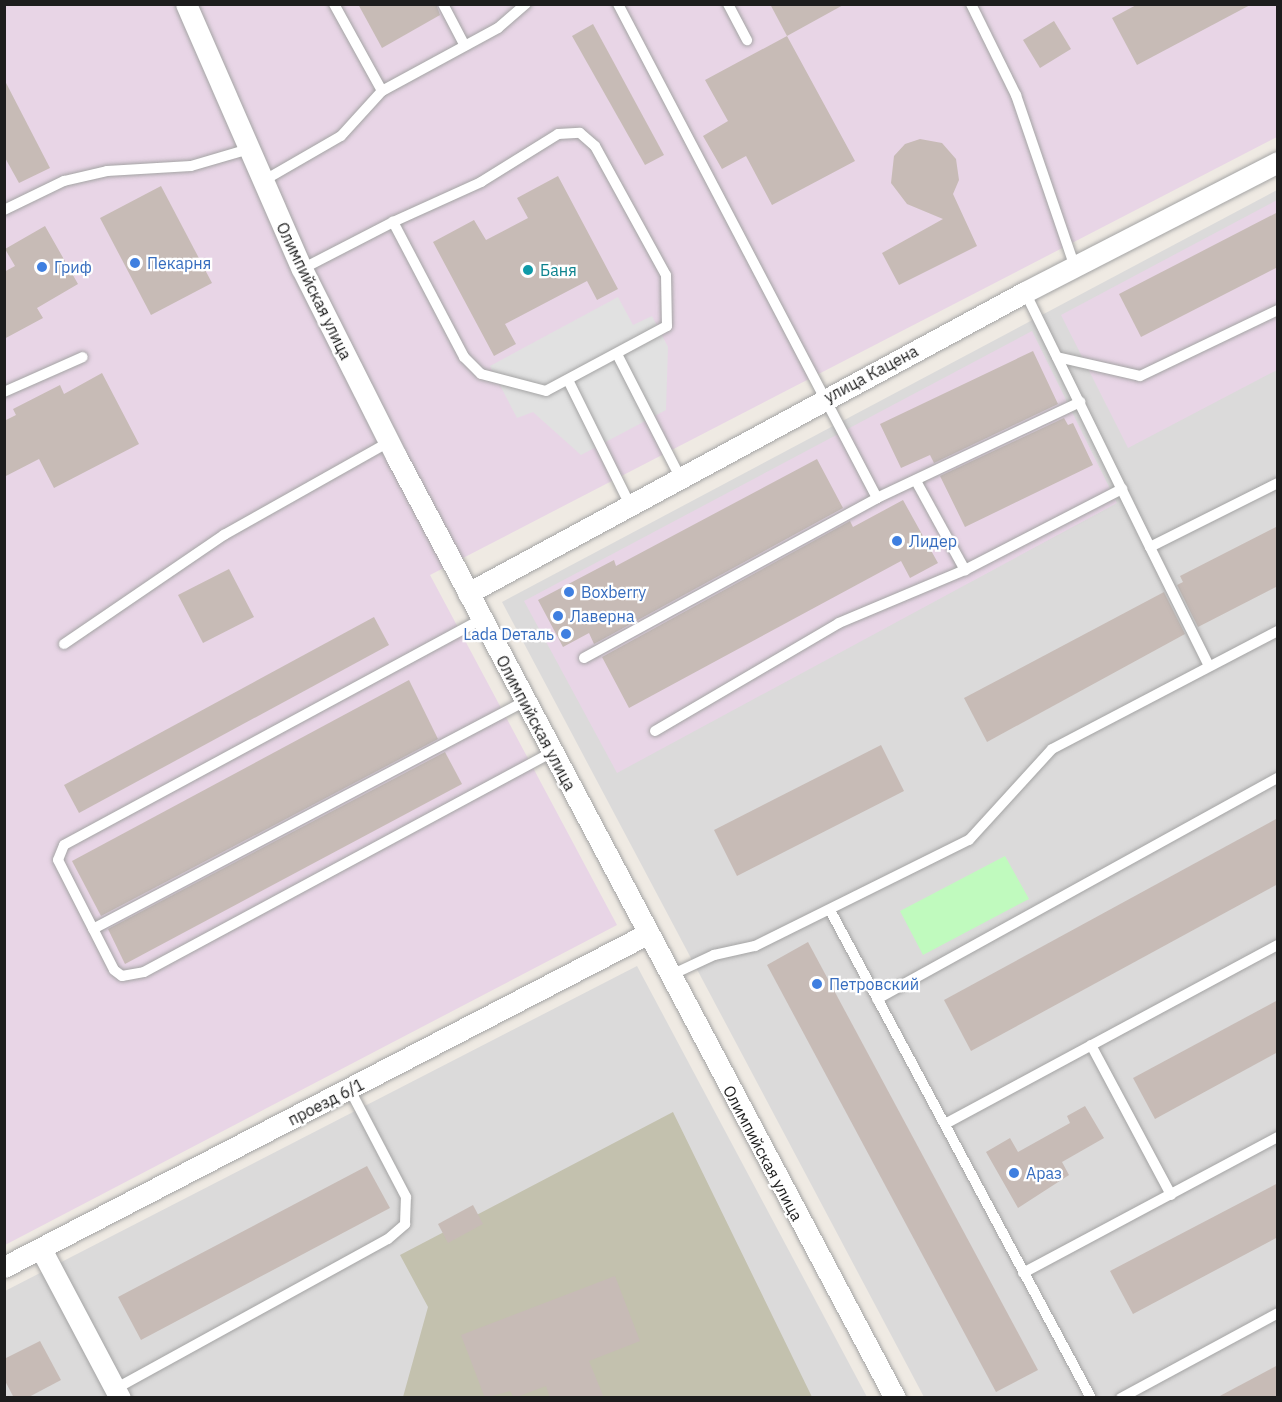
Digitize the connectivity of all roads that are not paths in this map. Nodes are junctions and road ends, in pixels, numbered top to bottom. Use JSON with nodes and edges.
{"nodes":[{"id":1,"x":186,"y":4,"type":"edge"},
{"id":2,"x":334,"y":4,"type":"edge"},
{"id":3,"x":443,"y":4,"type":"edge"},
{"id":4,"x":526,"y":4,"type":"edge"},
{"id":5,"x":618,"y":4,"type":"edge"},
{"id":6,"x":728,"y":4,"type":"edge"},
{"id":7,"x":971,"y":4,"type":"edge"},
{"id":8,"x":747,"y":40,"type":"dead end"},
{"id":9,"x":465,"y":46,"type":"junction"},
{"id":10,"x":382,"y":92,"type":"junction"},
{"id":11,"x":249,"y":149,"type":"junction"},
{"id":12,"x":1278,"y":162,"type":"edge"},
{"id":13,"x":263,"y":181,"type":"junction"},
{"id":14,"x":4,"y":210,"type":"edge"},
{"id":15,"x":393,"y":222,"type":"junction"},
{"id":16,"x":1075,"y":267,"type":"junction"},
{"id":17,"x":302,"y":269,"type":"junction"},
{"id":18,"x":1026,"y":292,"type":"junction"},
{"id":19,"x":1278,"y":310,"type":"edge"},
{"id":20,"x":618,"y":356,"type":"junction"},
{"id":21,"x":83,"y":357,"type":"dead end"},
{"id":22,"x":1057,"y":357,"type":"junction"},
{"id":23,"x":569,"y":382,"type":"junction"},
{"id":24,"x":4,"y":392,"type":"edge"},
{"id":25,"x":824,"y":399,"type":"junction"},
{"id":26,"x":1080,"y":402,"type":"junction"},
{"id":27,"x":389,"y":442,"type":"junction"},
{"id":28,"x":680,"y":477,"type":"junction"},
{"id":29,"x":916,"y":481,"type":"junction"},
{"id":30,"x":1278,"y":483,"type":"edge"},
{"id":31,"x":1122,"y":489,"type":"junction"},
{"id":32,"x":877,"y":498,"type":"junction"},
{"id":33,"x":630,"y":505,"type":"junction"},
{"id":34,"x":1150,"y":547,"type":"junction"},
{"id":35,"x":965,"y":570,"type":"junction"},
{"id":36,"x":468,"y":593,"type":"junction"},
{"id":37,"x":482,"y":619,"type":"junction"},
{"id":38,"x":1278,"y":631,"type":"edge"},
{"id":39,"x":64,"y":644,"type":"dead end"},
{"id":40,"x":585,"y":658,"type":"dead end"},
{"id":41,"x":1209,"y":666,"type":"junction"},
{"id":42,"x":525,"y":701,"type":"junction"},
{"id":43,"x":655,"y":730,"type":"dead end"},
{"id":44,"x":551,"y":753,"type":"junction"},
{"id":45,"x":1278,"y":778,"type":"edge"},
{"id":46,"x":831,"y":912,"type":"junction"},
{"id":47,"x":93,"y":929,"type":"junction"},
{"id":48,"x":647,"y":934,"type":"junction"},
{"id":49,"x":1278,"y":945,"type":"edge"},
{"id":50,"x":669,"y":976,"type":"junction"},
{"id":51,"x":877,"y":999,"type":"junction"},
{"id":52,"x":1091,"y":1045,"type":"junction"},
{"id":53,"x":350,"y":1090,"type":"junction"},
{"id":54,"x":945,"y":1124,"type":"junction"},
{"id":55,"x":1278,"y":1137,"type":"edge"},
{"id":56,"x":1171,"y":1195,"type":"junction"},
{"id":57,"x":41,"y":1249,"type":"junction"},
{"id":58,"x":4,"y":1267,"type":"edge"},
{"id":59,"x":1023,"y":1273,"type":"junction"},
{"id":60,"x":1278,"y":1313,"type":"edge"},
{"id":61,"x":118,"y":1393,"type":"edge"},
{"id":62,"x":1088,"y":1397,"type":"edge"},
{"id":63,"x":895,"y":1398,"type":"edge"},
{"id":64,"x":1121,"y":1398,"type":"edge"}],
"edges":[{"from":1,"to":11,"type":"street","name":"Олимпийская улица"},
{"from":2,"to":10,"type":"lane"},
{"from":3,"to":9,"type":"lane"},
{"from":4,"to":9,"type":"lane"},
{"from":5,"to":25,"type":"lane"},
{"from":6,"to":8,"type":"lane"},
{"from":7,"to":16,"type":"lane"},
{"from":9,"to":10,"type":"lane"},
{"from":10,"to":13,"type":"lane"},
{"from":11,"to":13,"type":"street","name":"Олимпийская улица"},
{"from":11,"to":14,"type":"lane"},
{"from":12,"to":16,"type":"street","name":"улица Кацена"},
{"from":13,"to":17,"type":"street","name":"Олимпийская улица"},
{"from":15,"to":17,"type":"lane"},
{"from":15,"to":20,"type":"lane"},
{"from":15,"to":23,"type":"lane"},
{"from":16,"to":18,"type":"street","name":"улица Кацена"},
{"from":17,"to":27,"type":"street","name":"Олимпийская улица"},
{"from":18,"to":22,"type":"lane"},
{"from":18,"to":25,"type":"street","name":"улица Кацена"},
{"from":19,"to":22,"type":"lane"},
{"from":20,"to":23,"type":"lane"},
{"from":20,"to":28,"type":"lane"},
{"from":21,"to":24,"type":"lane"},
{"from":22,"to":26,"type":"lane"},
{"from":23,"to":33,"type":"lane"},
{"from":25,"to":28,"type":"street","name":"улица Кацена"},
{"from":25,"to":32,"type":"lane"},
{"from":26,"to":29,"type":"lane"},
{"from":26,"to":31,"type":"lane"},
{"from":27,"to":36,"type":"street","name":"Олимпийская улица"},
{"from":27,"to":39,"type":"lane"},
{"from":28,"to":33,"type":"street","name":"улица Кацена"},
{"from":29,"to":32,"type":"lane"},
{"from":29,"to":35,"type":"lane"},
{"from":30,"to":34,"type":"lane"},
{"from":31,"to":34,"type":"lane"},
{"from":31,"to":35,"type":"lane"},
{"from":32,"to":40,"type":"lane"},
{"from":33,"to":36,"type":"street","name":"улица Кацена"},
{"from":34,"to":41,"type":"lane"},
{"from":35,"to":43,"type":"lane"},
{"from":36,"to":37,"type":"street","name":"Олимпийская улица"},
{"from":37,"to":42,"type":"street","name":"Олимпийская улица"},
{"from":37,"to":47,"type":"lane"},
{"from":38,"to":41,"type":"lane"},
{"from":41,"to":46,"type":"lane"},
{"from":42,"to":44,"type":"street","name":"Олимпийская улица"},
{"from":42,"to":47,"type":"lane"},
{"from":44,"to":47,"type":"lane"},
{"from":44,"to":48,"type":"street","name":"Олимпийская улица"},
{"from":45,"to":51,"type":"lane"},
{"from":46,"to":50,"type":"lane"},
{"from":46,"to":51,"type":"lane"},
{"from":48,"to":50,"type":"street","name":"Олимпийская улица"},
{"from":48,"to":53,"type":"street","name":"проезд 6/1"},
{"from":49,"to":52,"type":"lane"},
{"from":50,"to":63,"type":"street","name":"Олимпийская улица"},
{"from":51,"to":54,"type":"lane"},
{"from":52,"to":54,"type":"lane"},
{"from":52,"to":56,"type":"lane"},
{"from":53,"to":57,"type":"street","name":"проезд 6/1"},
{"from":53,"to":61,"type":"lane"},
{"from":54,"to":59,"type":"lane"},
{"from":55,"to":56,"type":"lane"},
{"from":56,"to":59,"type":"lane"},
{"from":57,"to":58,"type":"street","name":"проезд 6/1"},
{"from":57,"to":61,"type":"street"},
{"from":59,"to":62,"type":"lane"},
{"from":60,"to":64,"type":"lane"}]}
